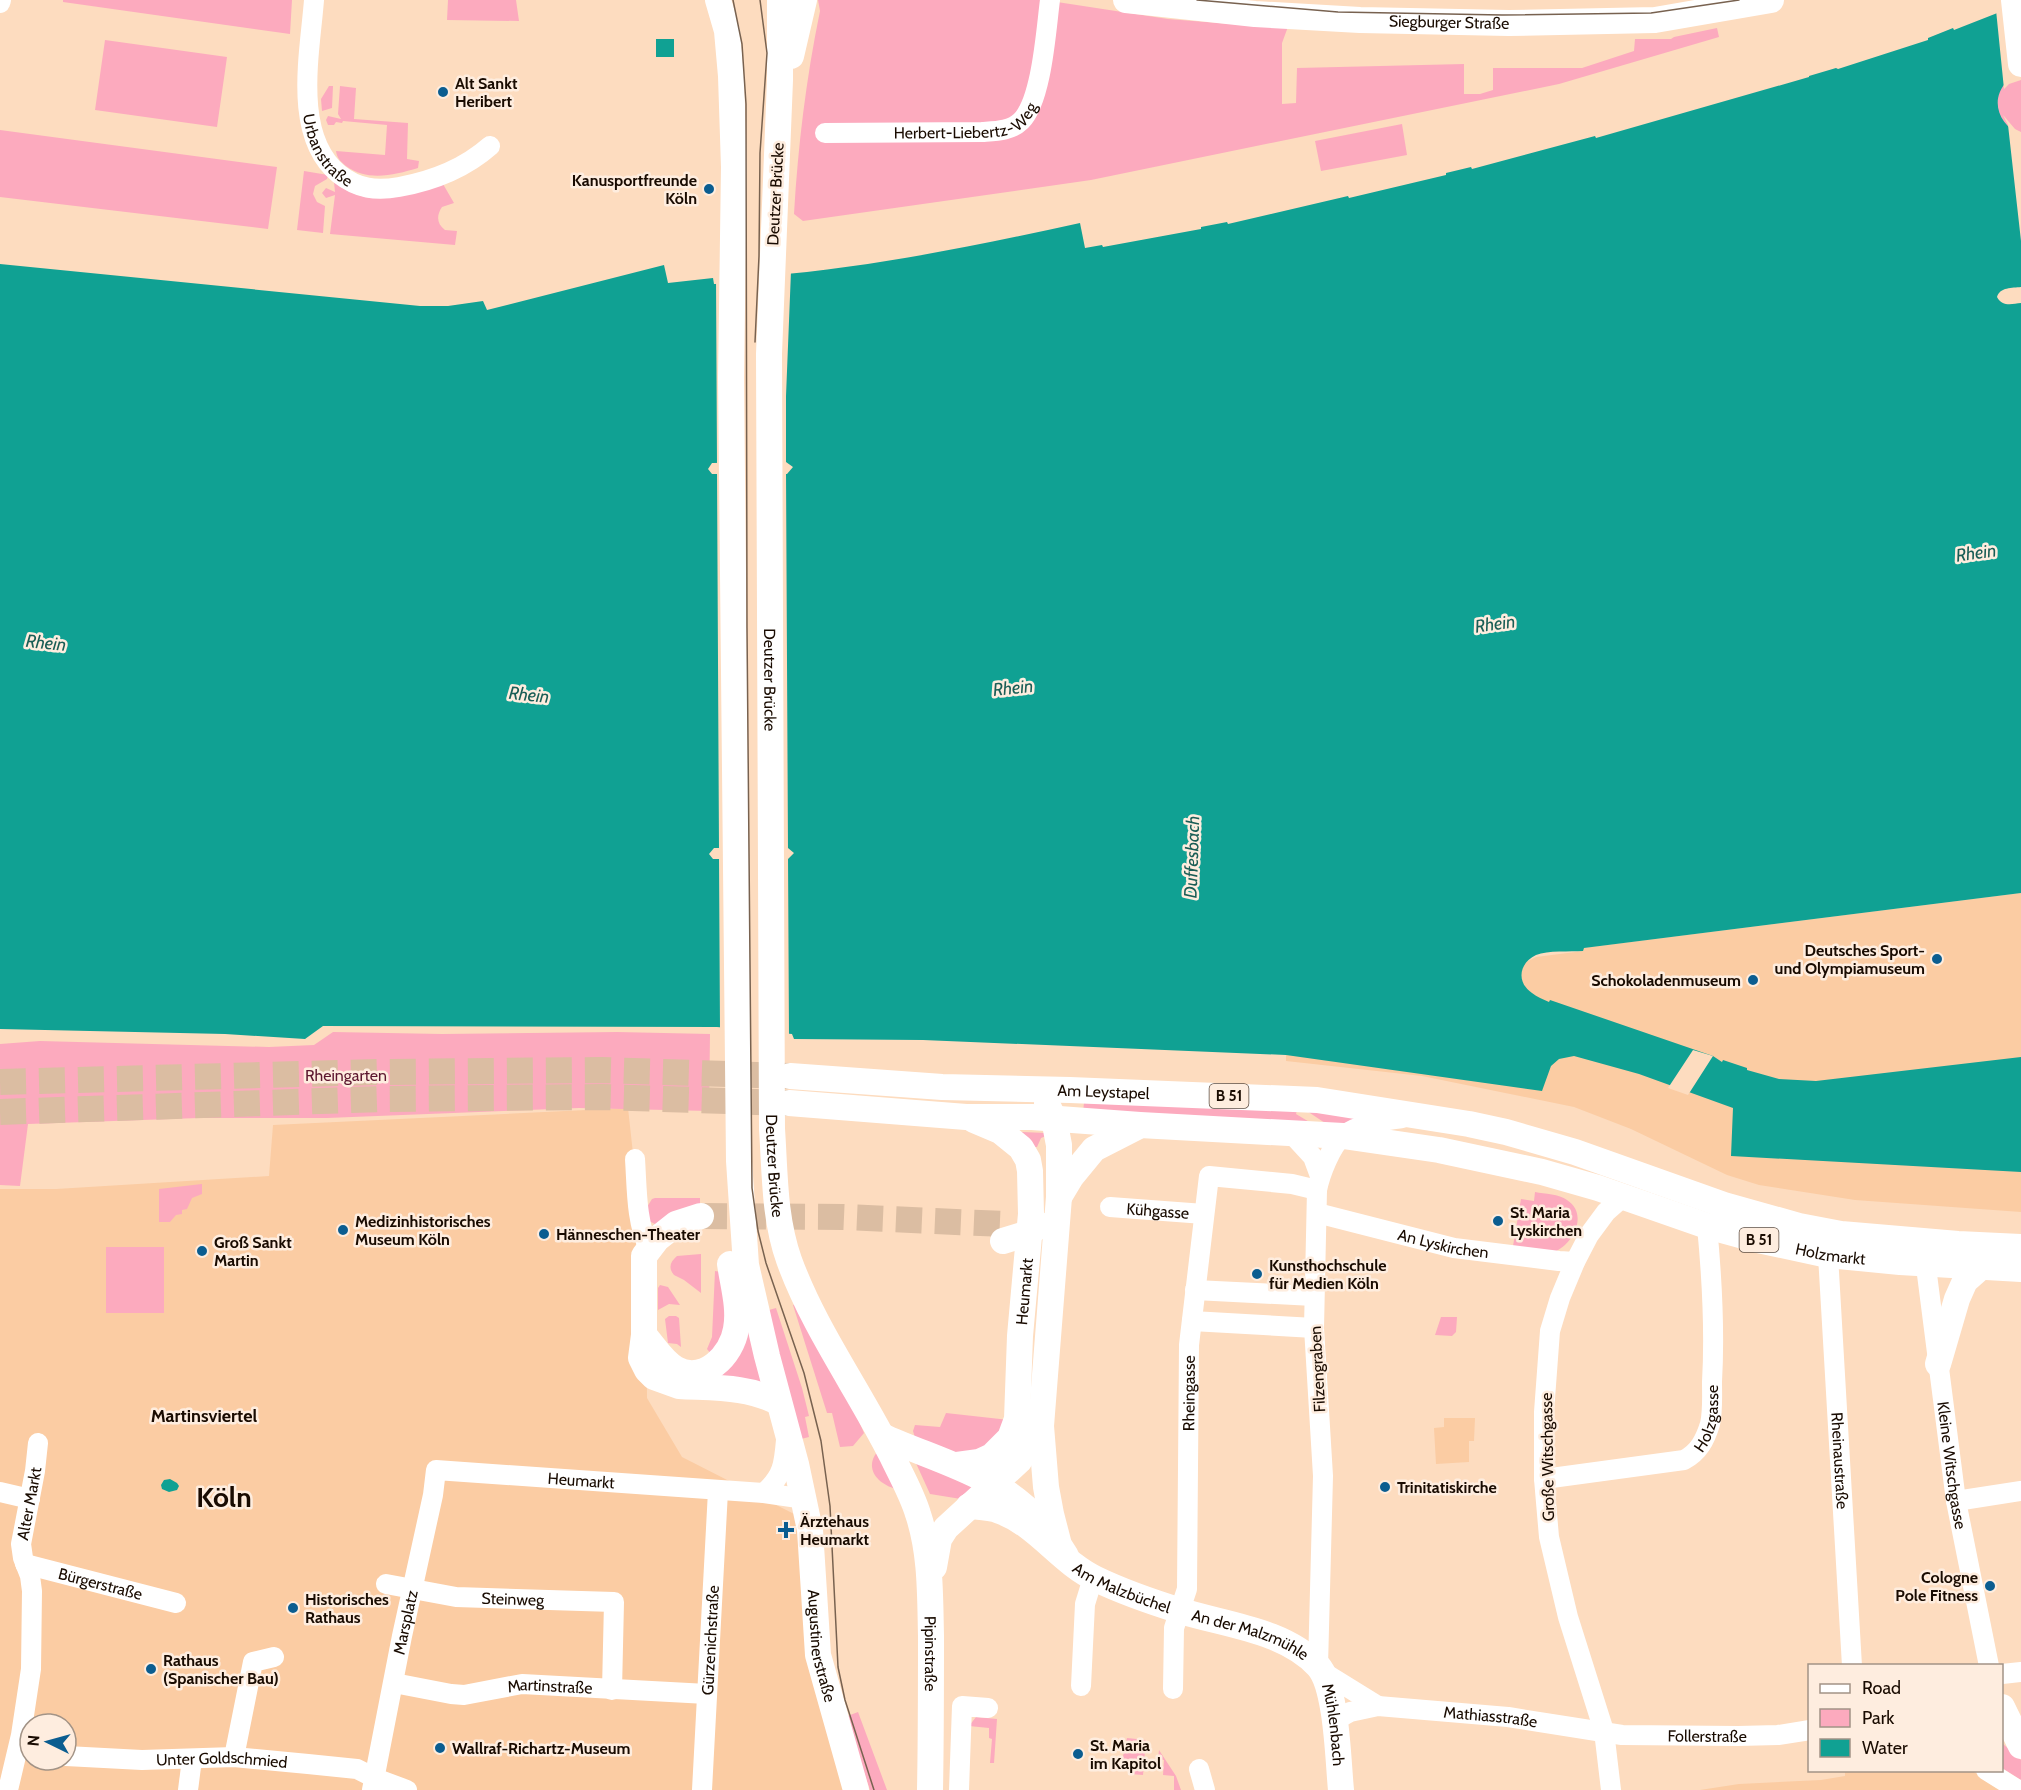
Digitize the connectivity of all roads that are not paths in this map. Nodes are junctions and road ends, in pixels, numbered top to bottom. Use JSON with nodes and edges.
{"nodes":[{"id":1,"x":314,"y":0,"type":"edge"},
{"id":2,"x":718,"y":0,"type":"edge"},
{"id":3,"x":780,"y":0,"type":"edge"},
{"id":4,"x":804,"y":0,"type":"edge"},
{"id":5,"x":1050,"y":0,"type":"edge"},
{"id":6,"x":1126,"y":0,"type":"edge"},
{"id":7,"x":1771,"y":0,"type":"edge"},
{"id":8,"x":2014,"y":0,"type":"edge"},
{"id":9,"x":2021,"y":64,"type":"edge"},
{"id":10,"x":779,"y":112,"type":"junction"},
{"id":11,"x":825,"y":134,"type":"dead end"},
{"id":12,"x":490,"y":146,"type":"dead end"},
{"id":13,"x":790,"y":1076,"type":"tunnel mouth"},
{"id":14,"x":1040,"y":1089,"type":"junction"},
{"id":15,"x":789,"y":1103,"type":"tunnel mouth"},
{"id":16,"x":1416,"y":1116,"type":"junction"},
{"id":17,"x":966,"y":1117,"type":"junction"},
{"id":18,"x":1054,"y":1119,"type":"junction"},
{"id":19,"x":1140,"y":1125,"type":"junction"},
{"id":20,"x":1290,"y":1132,"type":"junction"},
{"id":21,"x":1343,"y":1136,"type":"junction"},
{"id":22,"x":635,"y":1159,"type":"dead end"},
{"id":23,"x":739,"y":1161,"type":"junction"},
{"id":24,"x":1607,"y":1163,"type":"joint"},
{"id":25,"x":1318,"y":1183,"type":"junction"},
{"id":26,"x":1598,"y":1188,"type":"joint"},
{"id":27,"x":1623,"y":1197,"type":"junction"},
{"id":28,"x":1059,"y":1201,"type":"junction"},
{"id":29,"x":1110,"y":1207,"type":"dead end"},
{"id":30,"x":1317,"y":1213,"type":"junction"},
{"id":31,"x":1204,"y":1214,"type":"junction"},
{"id":32,"x":1707,"y":1226,"type":"junction"},
{"id":33,"x":1011,"y":1231,"type":"junction"},
{"id":34,"x":2021,"y":1247,"type":"edge"},
{"id":35,"x":649,"y":1249,"type":"junction"},
{"id":36,"x":1924,"y":1252,"type":"junction"},
{"id":37,"x":1828,"y":1255,"type":"junction"},
{"id":38,"x":1575,"y":1262,"type":"junction"},
{"id":39,"x":1982,"y":1266,"type":"junction"},
{"id":40,"x":2021,"y":1269,"type":"edge"},
{"id":41,"x":644,"y":1277,"type":"junction"},
{"id":42,"x":1195,"y":1290,"type":"junction"},
{"id":43,"x":1314,"y":1296,"type":"junction"},
{"id":44,"x":1050,"y":1303,"type":"junction"},
{"id":45,"x":1192,"y":1321,"type":"junction"},
{"id":46,"x":1314,"y":1328,"type":"junction"},
{"id":47,"x":644,"y":1335,"type":"junction"},
{"id":48,"x":1938,"y":1364,"type":"junction"},
{"id":49,"x":779,"y":1403,"type":"junction"},
{"id":50,"x":1041,"y":1426,"type":"junction"},
{"id":51,"x":787,"y":1434,"type":"junction"},
{"id":52,"x":882,"y":1436,"type":"junction"},
{"id":53,"x":38,"y":1443,"type":"dead end"},
{"id":54,"x":957,"y":1466,"type":"junction"},
{"id":55,"x":1544,"y":1479,"type":"junction"},
{"id":56,"x":994,"y":1483,"type":"junction"},
{"id":57,"x":718,"y":1491,"type":"junction"},
{"id":58,"x":2021,"y":1491,"type":"edge"},
{"id":59,"x":0,"y":1492,"type":"edge"},
{"id":60,"x":764,"y":1493,"type":"junction"},
{"id":61,"x":30,"y":1498,"type":"junction"},
{"id":62,"x":805,"y":1499,"type":"junction"},
{"id":63,"x":1956,"y":1501,"type":"junction"},
{"id":64,"x":969,"y":1506,"type":"junction"},
{"id":65,"x":1063,"y":1552,"type":"junction"},
{"id":66,"x":25,"y":1564,"type":"junction"},
{"id":67,"x":1093,"y":1578,"type":"junction"},
{"id":68,"x":930,"y":1582,"type":"junction"},
{"id":69,"x":386,"y":1584,"type":"dead end"},
{"id":70,"x":413,"y":1590,"type":"junction"},
{"id":71,"x":176,"y":1603,"type":"dead end"},
{"id":72,"x":1320,"y":1610,"type":"junction"},
{"id":73,"x":1180,"y":1611,"type":"junction"},
{"id":74,"x":1275,"y":1638,"type":"junction"},
{"id":75,"x":274,"y":1657,"type":"dead end"},
{"id":76,"x":1852,"y":1664,"type":"edge"},
{"id":77,"x":1989,"y":1664,"type":"edge"},
{"id":78,"x":1318,"y":1667,"type":"junction"},
{"id":79,"x":2021,"y":1672,"type":"edge"},
{"id":80,"x":2003,"y":1674,"type":"edge"},
{"id":81,"x":394,"y":1683,"type":"junction"},
{"id":82,"x":1081,"y":1686,"type":"dead end"},
{"id":83,"x":1173,"y":1689,"type":"dead end"},
{"id":84,"x":612,"y":1690,"type":"junction"},
{"id":85,"x":707,"y":1694,"type":"junction"},
{"id":86,"x":1378,"y":1706,"type":"junction"},
{"id":87,"x":988,"y":1708,"type":"dead end"},
{"id":88,"x":2003,"y":1711,"type":"edge"},
{"id":89,"x":1334,"y":1721,"type":"junction"},
{"id":90,"x":1808,"y":1730,"type":"edge"},
{"id":91,"x":1604,"y":1731,"type":"junction"},
{"id":92,"x":2003,"y":1734,"type":"edge"},
{"id":93,"x":2021,"y":1747,"type":"edge"},
{"id":94,"x":15,"y":1752,"type":"edge"},
{"id":95,"x":78,"y":1757,"type":"edge"},
{"id":96,"x":234,"y":1757,"type":"junction"},
{"id":97,"x":192,"y":1759,"type":"junction"},
{"id":98,"x":1199,"y":1769,"type":"dead end"},
{"id":99,"x":1989,"y":1772,"type":"edge"},
{"id":100,"x":373,"y":1784,"type":"edge"},
{"id":101,"x":8,"y":1790,"type":"edge"},
{"id":102,"x":188,"y":1790,"type":"edge"},
{"id":103,"x":407,"y":1790,"type":"edge"},
{"id":104,"x":702,"y":1790,"type":"edge"},
{"id":105,"x":856,"y":1790,"type":"edge"},
{"id":106,"x":930,"y":1790,"type":"edge"},
{"id":107,"x":959,"y":1790,"type":"edge"},
{"id":108,"x":1205,"y":1790,"type":"edge"},
{"id":109,"x":1341,"y":1790,"type":"edge"},
{"id":110,"x":1611,"y":1790,"type":"edge"},
{"id":111,"x":2018,"y":1790,"type":"edge"}],
"edges":[{"from":1,"to":12,"type":"street","name":"Urbanstraße"},
{"from":2,"to":23,"type":"main road","name":"Deutzer Brücke"},
{"from":3,"to":10,"type":"main road","name":"Deutzer Brücke"},
{"from":4,"to":10,"type":"main road"},
{"from":5,"to":11,"type":"street","name":"Herbert-Liebertz-Weg"},
{"from":6,"to":7,"type":"main road","name":"Siegburger Straße"},
{"from":8,"to":9,"type":"main road"},
{"from":10,"to":52,"type":"main road","name":"Deutzer Brücke"},
{"from":13,"to":14,"type":"main road","name":"Am Leystapel","number":"B 51"},
{"from":14,"to":16,"type":"main road","name":"Am Leystapel","number":"B 51"},
{"from":14,"to":18,"type":"main road","name":"Heumarkt"},
{"from":15,"to":17,"type":"main road","name":"Am Leystapel","number":"B 51"},
{"from":16,"to":21,"type":"street","name":"Am Leystapel"},
{"from":16,"to":24,"type":"main road","name":"Am Leystapel","number":"B 51"},
{"from":17,"to":18,"type":"main road","name":"Am Leystapel","number":"B 51"},
{"from":17,"to":33,"type":"main road","name":"Heumarkt"},
{"from":18,"to":19,"type":"main road","name":"Am Leystapel","number":"B 51"},
{"from":18,"to":28,"type":"main road","name":"Heumarkt"},
{"from":19,"to":20,"type":"main road","name":"Am Leystapel","number":"B 51"},
{"from":19,"to":28,"type":"main road"},
{"from":20,"to":21,"type":"main road","name":"Am Leystapel","number":"B 51"},
{"from":20,"to":25,"type":"street"},
{"from":21,"to":25,"type":"street","name":"Filzengraben"},
{"from":21,"to":26,"type":"main road","name":"Am Leystapel","number":"B 51"},
{"from":22,"to":35,"type":"street"},
{"from":23,"to":47,"type":"main road"},
{"from":23,"to":49,"type":"main road","name":"Deutzer Brücke"},
{"from":24,"to":36,"type":"main road","name":"Holzmarkt","number":"B 51"},
{"from":25,"to":30,"type":"street","name":"Filzengraben"},
{"from":25,"to":31,"type":"street","name":"Rheingasse"},
{"from":26,"to":27,"type":"main road","name":"Holzmarkt","number":"B 51"},
{"from":27,"to":32,"type":"main road","name":"Holzmarkt","number":"B 51"},
{"from":27,"to":38,"type":"street","name":"Große Witschgasse"},
{"from":28,"to":33,"type":"main road"},
{"from":28,"to":44,"type":"main road","name":"Heumarkt"},
{"from":29,"to":31,"type":"street","name":"Kühgasse"},
{"from":30,"to":38,"type":"street","name":"An Lyskirchen"},
{"from":30,"to":43,"type":"street","name":"Filzengraben"},
{"from":31,"to":42,"type":"street","name":"Rheingasse"},
{"from":32,"to":37,"type":"main road","name":"Holzmarkt","number":"B 51"},
{"from":32,"to":55,"type":"street","name":"Holzgasse"},
{"from":33,"to":44,"type":"main road"},
{"from":33,"to":54,"type":"main road","name":"Heumarkt"},
{"from":34,"to":36,"type":"main road","name":"Holzmarkt","number":"B 51"},
{"from":35,"to":41,"type":"main road"},
{"from":35,"to":41,"type":"main road"},
{"from":36,"to":37,"type":"main road","name":"Holzmarkt","number":"B 51"},
{"from":36,"to":39,"type":"main road","name":"Holzmarkt","number":"B 51"},
{"from":36,"to":48,"type":"street","name":"Kleine Witschgasse"},
{"from":37,"to":76,"type":"street","name":"Rheinaustraße"},
{"from":38,"to":55,"type":"street","name":"Große Witschgasse"},
{"from":39,"to":40,"type":"main road","name":"Holzmarkt","number":"B 51"},
{"from":39,"to":48,"type":"main road"},
{"from":41,"to":47,"type":"main road"},
{"from":42,"to":43,"type":"street"},
{"from":42,"to":45,"type":"street","name":"Rheingasse"},
{"from":43,"to":46,"type":"street","name":"Filzengraben"},
{"from":44,"to":50,"type":"main road","name":"Heumarkt"},
{"from":45,"to":46,"type":"street"},
{"from":45,"to":73,"type":"street","name":"Rheingasse"},
{"from":46,"to":72,"type":"street","name":"Filzengraben"},
{"from":47,"to":49,"type":"main road"},
{"from":48,"to":63,"type":"street","name":"Kleine Witschgasse"},
{"from":49,"to":51,"type":"main road"},
{"from":50,"to":56,"type":"main road","name":"Heumarkt"},
{"from":50,"to":65,"type":"main road","name":"Heumarkt"},
{"from":51,"to":60,"type":"street"},
{"from":51,"to":62,"type":"main road"},
{"from":52,"to":54,"type":"main road"},
{"from":52,"to":68,"type":"main road","name":"Pipinstraße"},
{"from":53,"to":61,"type":"street","name":"Alter Markt"},
{"from":54,"to":56,"type":"main road"},
{"from":55,"to":91,"type":"street","name":"Große Witschgasse"},
{"from":56,"to":64,"type":"main road","name":"Heumarkt"},
{"from":56,"to":65,"type":"main road"},
{"from":57,"to":60,"type":"street","name":"Heumarkt"},
{"from":57,"to":70,"type":"street","name":"Heumarkt"},
{"from":57,"to":85,"type":"street","name":"Gürzenichstraße"},
{"from":58,"to":63,"type":"street"},
{"from":59,"to":61,"type":"street"},
{"from":60,"to":62,"type":"street","name":"Heumarkt"},
{"from":61,"to":66,"type":"street","name":"Alter Markt"},
{"from":62,"to":105,"type":"main road","name":"Augustinerstraße"},
{"from":63,"to":77,"type":"street","name":"Kleine Witschgasse"},
{"from":64,"to":65,"type":"main road"},
{"from":64,"to":68,"type":"main road","name":"Heumarkt"},
{"from":65,"to":67,"type":"main road","name":"Am Malzbüchel"},
{"from":66,"to":71,"type":"street","name":"Bürgerstraße"},
{"from":66,"to":94,"type":"street","name":"Alter Markt"},
{"from":67,"to":73,"type":"main road","name":"Am Malzbüchel"},
{"from":67,"to":82,"type":"street"},
{"from":68,"to":106,"type":"main road","name":"Pipinstraße"},
{"from":69,"to":70,"type":"street","name":"Marsplatz"},
{"from":70,"to":81,"type":"street","name":"Marsplatz"},
{"from":70,"to":84,"type":"street","name":"Steinweg"},
{"from":72,"to":74,"type":"street"},
{"from":72,"to":78,"type":"street","name":"Filzengraben"},
{"from":73,"to":74,"type":"main road","name":"An der Malzmühle"},
{"from":73,"to":83,"type":"street","name":"Rheingasse"},
{"from":74,"to":78,"type":"main road","name":"An der Malzmühle"},
{"from":75,"to":96,"type":"street"},
{"from":78,"to":86,"type":"street","name":"Mathiasstraße"},
{"from":78,"to":89,"type":"main road","name":"Mühlenbach"},
{"from":79,"to":80,"type":"street"},
{"from":81,"to":84,"type":"street","name":"Martinstraße"},
{"from":81,"to":100,"type":"street","name":"Marsplatz"},
{"from":84,"to":85,"type":"street","name":"Martinstraße"},
{"from":85,"to":104,"type":"street","name":"Gürzenichstraße"},
{"from":86,"to":89,"type":"street","name":"Mathiasstraße"},
{"from":86,"to":91,"type":"street","name":"Mathiasstraße"},
{"from":87,"to":107,"type":"street"},
{"from":88,"to":93,"type":"main road"},
{"from":89,"to":109,"type":"main road","name":"Mühlenbach"},
{"from":90,"to":91,"type":"street","name":"Follerstraße"},
{"from":91,"to":110,"type":"street","name":"Große Witschgasse"},
{"from":92,"to":93,"type":"main road"},
{"from":94,"to":101,"type":"street","name":"Alter Markt"},
{"from":95,"to":97,"type":"street","name":"Unter Goldschmied"},
{"from":96,"to":97,"type":"street","name":"Unter Goldschmied"},
{"from":96,"to":100,"type":"street","name":"Unter Goldschmied"},
{"from":97,"to":102,"type":"street"},
{"from":98,"to":108,"type":"street"},
{"from":99,"to":111,"type":"street"},
{"from":100,"to":103,"type":"street","name":"Unter Goldschmied"}]}
